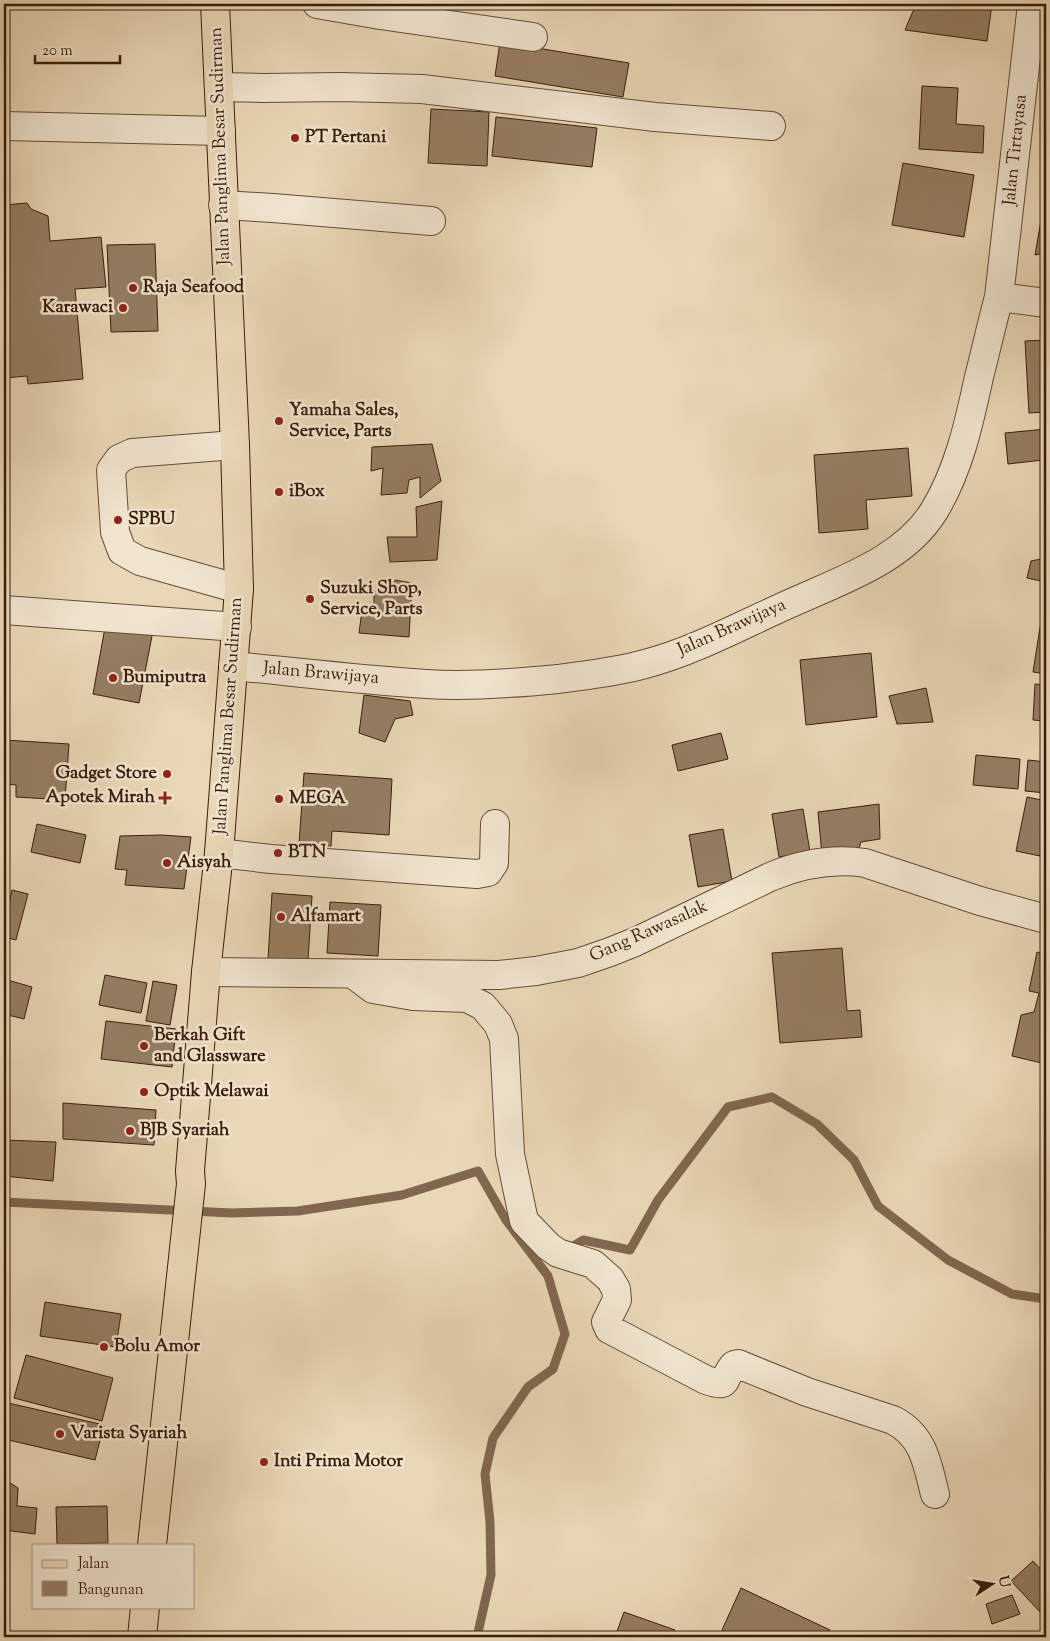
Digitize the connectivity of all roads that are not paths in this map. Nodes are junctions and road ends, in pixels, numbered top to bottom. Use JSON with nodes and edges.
{"nodes":[{"id":1,"x":215,"y":4,"type":"edge"},
{"id":2,"x":317,"y":4,"type":"edge"},
{"id":3,"x":1032,"y":4,"type":"edge"},
{"id":4,"x":533,"y":37,"type":"dead end"},
{"id":5,"x":219,"y":87,"type":"junction"},
{"id":6,"x":4,"y":126,"type":"edge"},
{"id":7,"x":771,"y":126,"type":"dead end"},
{"id":8,"x":221,"y":131,"type":"junction"},
{"id":9,"x":224,"y":205,"type":"junction"},
{"id":10,"x":431,"y":221,"type":"dead end"},
{"id":11,"x":999,"y":297,"type":"junction"},
{"id":12,"x":1046,"y":303,"type":"edge"},
{"id":13,"x":235,"y":445,"type":"junction"},
{"id":14,"x":239,"y":589,"type":"junction"},
{"id":15,"x":4,"y":610,"type":"edge"},
{"id":16,"x":237,"y":627,"type":"junction"},
{"id":17,"x":232,"y":666,"type":"junction"},
{"id":18,"x":495,"y":824,"type":"dead end"},
{"id":19,"x":219,"y":853,"type":"junction"},
{"id":20,"x":1046,"y":919,"type":"edge"},
{"id":21,"x":206,"y":972,"type":"junction"},
{"id":22,"x":353,"y":974,"type":"junction"},
{"id":23,"x":935,"y":1494,"type":"dead end"},
{"id":24,"x":152,"y":1544,"type":"edge"},
{"id":25,"x":145,"y":1608,"type":"edge"},
{"id":26,"x":142,"y":1637,"type":"edge"}],
"edges":[{"from":1,"to":5,"type":"main road","name":"Jalan Panglima Besar Sudirman"},
{"from":2,"to":4,"type":"street"},
{"from":3,"to":11,"type":"street","name":"Jalan Tirtayasa"},
{"from":5,"to":7,"type":"street"},
{"from":5,"to":8,"type":"main road","name":"Jalan Panglima Besar Sudirman"},
{"from":6,"to":8,"type":"street"},
{"from":8,"to":9,"type":"main road","name":"Jalan Panglima Besar Sudirman"},
{"from":9,"to":10,"type":"street"},
{"from":9,"to":13,"type":"main road","name":"Jalan Panglima Besar Sudirman"},
{"from":11,"to":12,"type":"street"},
{"from":11,"to":17,"type":"street","name":"Jalan Brawijaya"},
{"from":13,"to":14,"type":"main road","name":"Jalan Panglima Besar Sudirman"},
{"from":13,"to":14,"type":"street"},
{"from":14,"to":16,"type":"main road","name":"Jalan Panglima Besar Sudirman"},
{"from":15,"to":16,"type":"street"},
{"from":16,"to":17,"type":"main road","name":"Jalan Panglima Besar Sudirman"},
{"from":17,"to":19,"type":"main road","name":"Jalan Panglima Besar Sudirman"},
{"from":18,"to":19,"type":"street"},
{"from":19,"to":21,"type":"main road","name":"Jalan Panglima Besar Sudirman"},
{"from":20,"to":22,"type":"street","name":"Gang Rawasalak"},
{"from":21,"to":22,"type":"street","name":"Gang Rawasalak"},
{"from":21,"to":24,"type":"main road","name":"Jalan Panglima Besar Sudirman"},
{"from":22,"to":23,"type":"street"},
{"from":25,"to":26,"type":"main road"}]}
